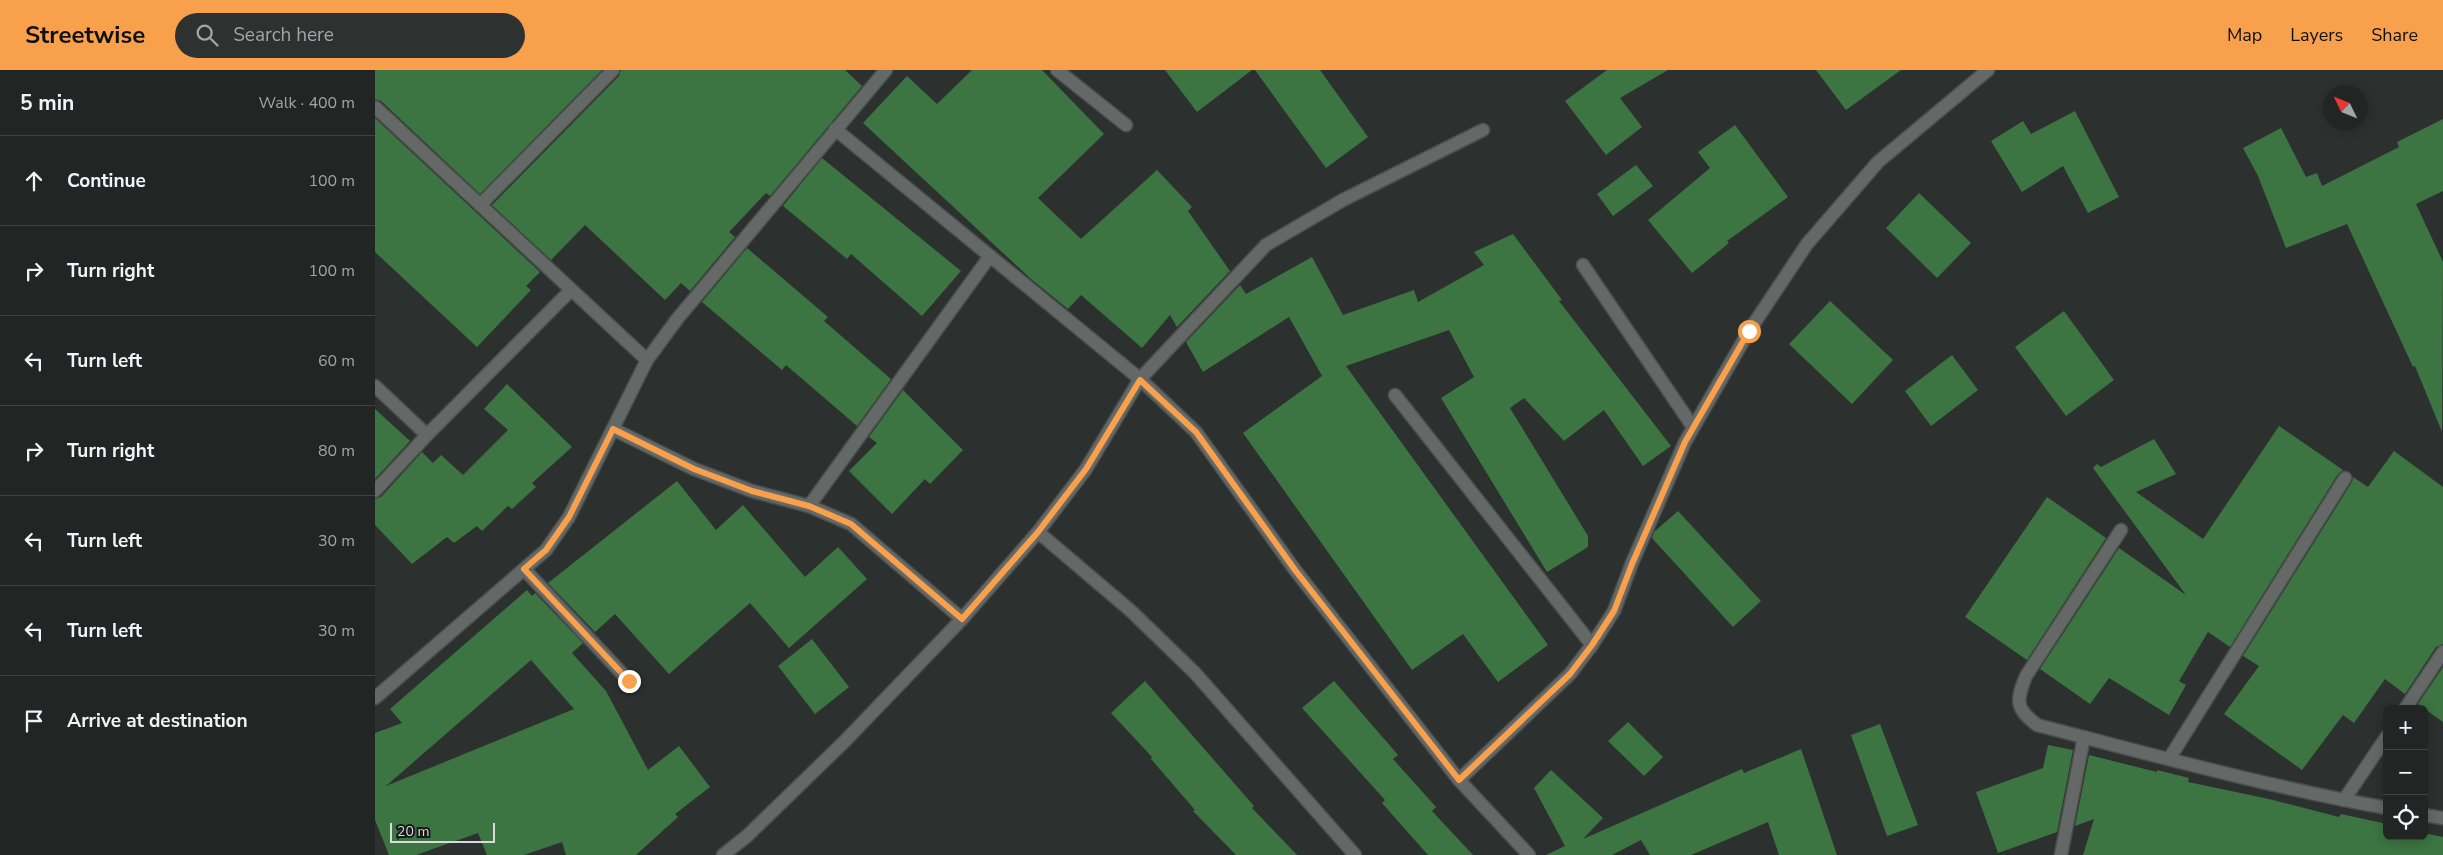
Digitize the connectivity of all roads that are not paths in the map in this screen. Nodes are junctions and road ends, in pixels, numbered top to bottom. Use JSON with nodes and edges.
{"nodes":[{"id":1,"x":613,"y":70,"type":"edge"},
{"id":2,"x":886,"y":70,"type":"edge"},
{"id":3,"x":1057,"y":70,"type":"edge"},
{"id":4,"x":1989,"y":70,"type":"edge"},
{"id":5,"x":375,"y":107,"type":"edge"},
{"id":6,"x":1126,"y":125,"type":"dead end"},
{"id":7,"x":835,"y":129,"type":"junction"},
{"id":8,"x":1483,"y":130,"type":"dead end"},
{"id":9,"x":480,"y":205,"type":"junction"},
{"id":10,"x":990,"y":256,"type":"junction"},
{"id":11,"x":1583,"y":265,"type":"dead end"},
{"id":12,"x":570,"y":291,"type":"junction"},
{"id":13,"x":647,"y":360,"type":"junction"},
{"id":14,"x":1140,"y":380,"type":"junction"},
{"id":15,"x":375,"y":386,"type":"edge"},
{"id":16,"x":1395,"y":395,"type":"dead end"},
{"id":17,"x":1693,"y":427,"type":"junction"},
{"id":18,"x":613,"y":429,"type":"junction"},
{"id":19,"x":427,"y":435,"type":"junction"},
{"id":20,"x":2345,"y":478,"type":"dead end"},
{"id":21,"x":375,"y":491,"type":"edge"},
{"id":22,"x":809,"y":506,"type":"junction"},
{"id":23,"x":2121,"y":530,"type":"dead end"},
{"id":24,"x":1038,"y":532,"type":"junction"},
{"id":25,"x":524,"y":569,"type":"junction"},
{"id":26,"x":962,"y":619,"type":"junction"},
{"id":27,"x":1592,"y":645,"type":"junction"},
{"id":28,"x":2443,"y":652,"type":"edge"},
{"id":29,"x":629,"y":681,"type":"dead end"},
{"id":30,"x":375,"y":698,"type":"edge"},
{"id":31,"x":2408,"y":705,"type":"edge"},
{"id":32,"x":2083,"y":737,"type":"junction"},
{"id":33,"x":2383,"y":742,"type":"edge"},
{"id":34,"x":2169,"y":759,"type":"junction"},
{"id":35,"x":1459,"y":780,"type":"junction"},
{"id":36,"x":2344,"y":800,"type":"junction"},
{"id":37,"x":2383,"y":807,"type":"edge"},
{"id":38,"x":2428,"y":816,"type":"edge"},
{"id":39,"x":2443,"y":818,"type":"edge"},
{"id":40,"x":723,"y":855,"type":"edge"},
{"id":41,"x":1355,"y":855,"type":"edge"},
{"id":42,"x":1529,"y":855,"type":"edge"},
{"id":43,"x":2061,"y":855,"type":"edge"}],
"edges":[{"from":1,"to":9,"type":"street"},
{"from":2,"to":7,"type":"street"},
{"from":3,"to":6,"type":"street"},
{"from":4,"to":17,"type":"street"},
{"from":5,"to":9,"type":"street"},
{"from":7,"to":10,"type":"street"},
{"from":7,"to":13,"type":"street"},
{"from":8,"to":14,"type":"street"},
{"from":9,"to":12,"type":"street"},
{"from":10,"to":14,"type":"street"},
{"from":10,"to":22,"type":"street"},
{"from":11,"to":17,"type":"street"},
{"from":12,"to":13,"type":"street"},
{"from":12,"to":19,"type":"street"},
{"from":13,"to":18,"type":"street"},
{"from":14,"to":24,"type":"street"},
{"from":14,"to":35,"type":"street"},
{"from":15,"to":19,"type":"street"},
{"from":16,"to":27,"type":"street"},
{"from":17,"to":27,"type":"street"},
{"from":18,"to":22,"type":"street"},
{"from":18,"to":25,"type":"street"},
{"from":19,"to":21,"type":"street"},
{"from":20,"to":34,"type":"street"},
{"from":22,"to":26,"type":"street"},
{"from":23,"to":32,"type":"street"},
{"from":24,"to":26,"type":"street"},
{"from":24,"to":41,"type":"street"},
{"from":25,"to":29,"type":"street"},
{"from":25,"to":30,"type":"street"},
{"from":26,"to":40,"type":"street"},
{"from":27,"to":35,"type":"street"},
{"from":28,"to":31,"type":"street"},
{"from":32,"to":34,"type":"street"},
{"from":32,"to":43,"type":"street"},
{"from":33,"to":36,"type":"street"},
{"from":34,"to":36,"type":"street"},
{"from":35,"to":42,"type":"street"},
{"from":36,"to":37,"type":"street"},
{"from":38,"to":39,"type":"street"}]}
